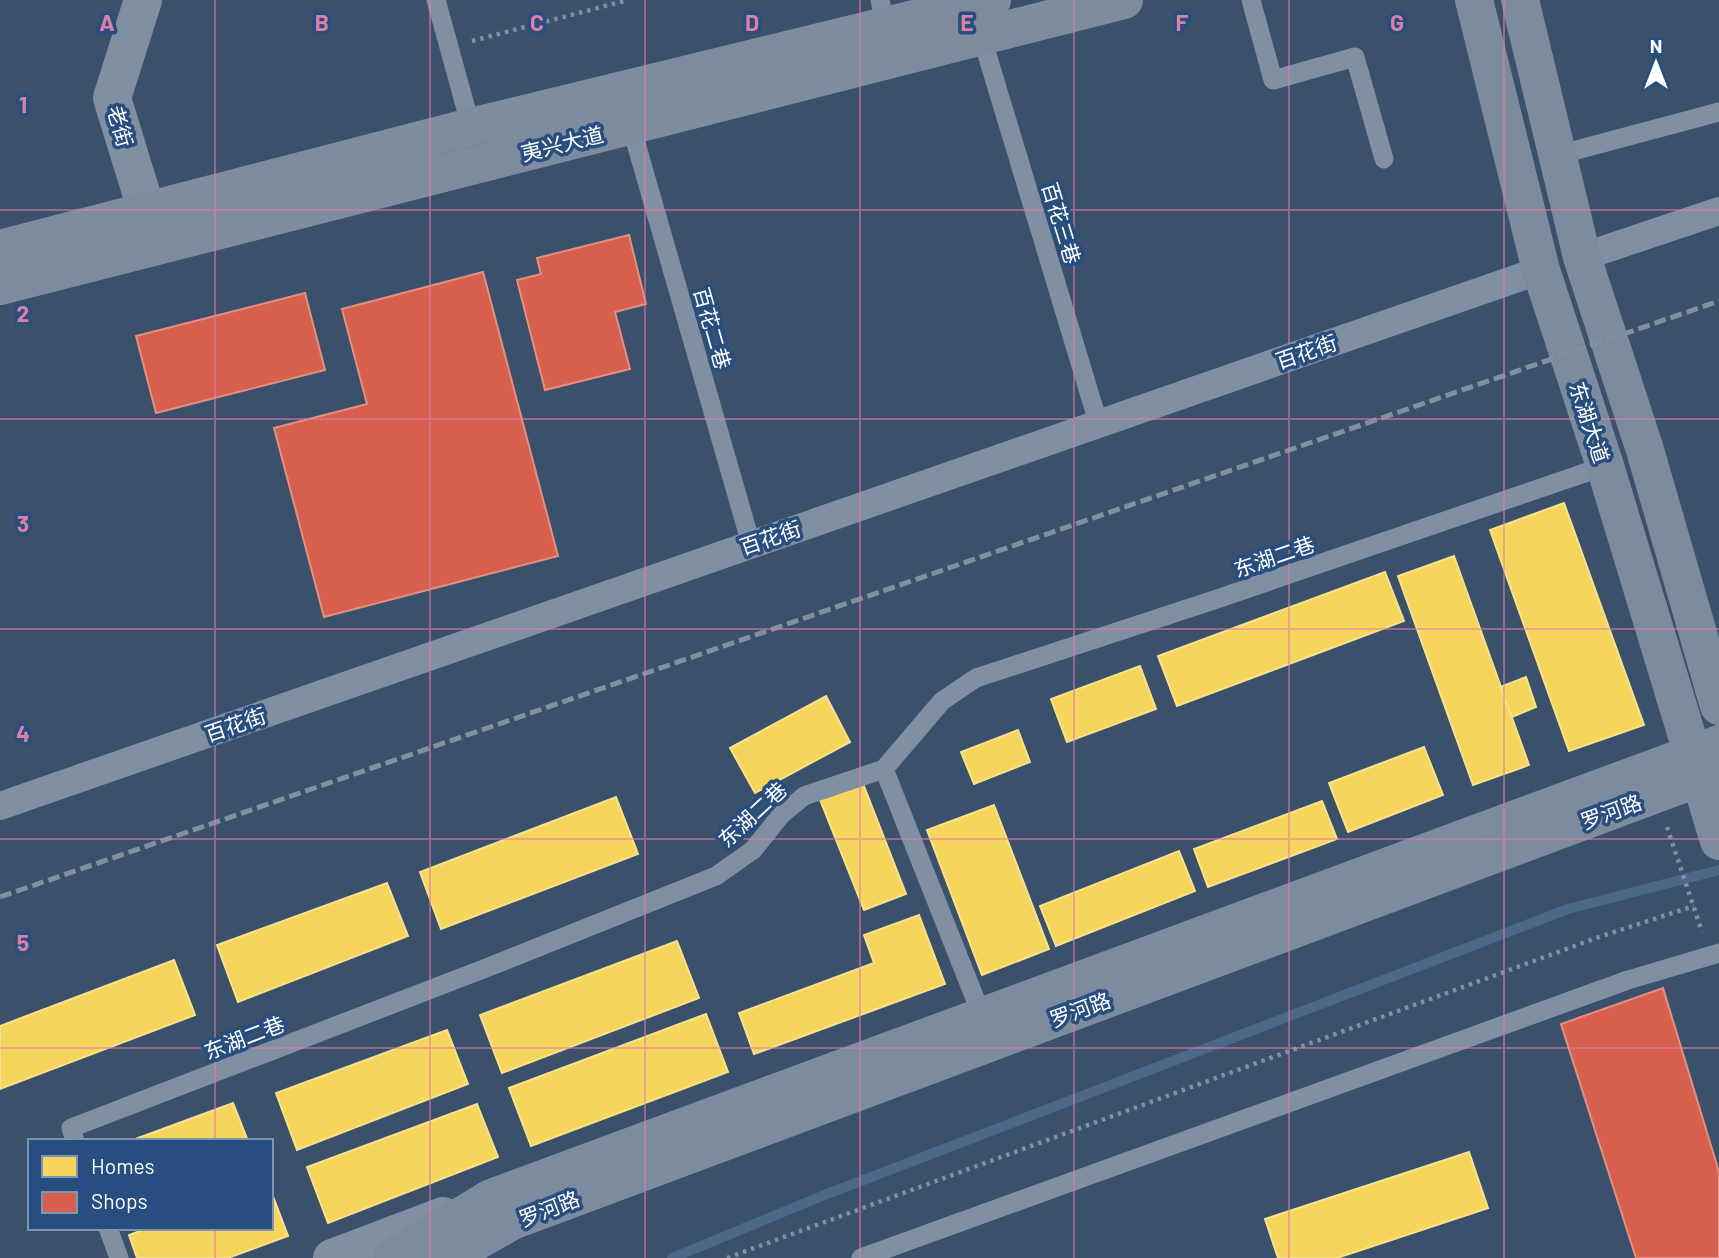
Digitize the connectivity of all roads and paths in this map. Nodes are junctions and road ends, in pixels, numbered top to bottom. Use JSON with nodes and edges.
{"nodes":[{"id":1,"x":143,"y":0,"type":"edge"},
{"id":2,"x":436,"y":0,"type":"edge"},
{"id":3,"x":628,"y":0,"type":"edge"},
{"id":4,"x":992,"y":0,"type":"edge"},
{"id":5,"x":1124,"y":0,"type":"edge"},
{"id":6,"x":1251,"y":0,"type":"edge"},
{"id":7,"x":1474,"y":0,"type":"edge"},
{"id":8,"x":1520,"y":0,"type":"edge"},
{"id":9,"x":883,"y":14,"type":"edge"},
{"id":10,"x":982,"y":38,"type":"junction"},
{"id":11,"x":447,"y":47,"type":"junction"},
{"id":12,"x":1719,"y":112,"type":"edge"},
{"id":13,"x":631,"y":126,"type":"junction"},
{"id":14,"x":471,"y":127,"type":"junction"},
{"id":15,"x":1558,"y":155,"type":"junction"},
{"id":16,"x":1384,"y":159,"type":"dead end"},
{"id":17,"x":1719,"y":211,"type":"edge"},
{"id":18,"x":147,"y":212,"type":"junction"},
{"id":19,"x":0,"y":249,"type":"edge"},
{"id":20,"x":1582,"y":257,"type":"junction"},
{"id":21,"x":1541,"y":270,"type":"junction"},
{"id":22,"x":0,"y":286,"type":"edge"},
{"id":23,"x":1098,"y":422,"type":"junction"},
{"id":24,"x":1605,"y":466,"type":"junction"},
{"id":25,"x":751,"y":544,"type":"junction"},
{"id":26,"x":1719,"y":706,"type":"edge"},
{"id":27,"x":1707,"y":762,"type":"edge"},
{"id":28,"x":884,"y":769,"type":"junction"},
{"id":29,"x":0,"y":806,"type":"edge"},
{"id":30,"x":1667,"y":826,"type":"dead end"},
{"id":31,"x":1719,"y":841,"type":"edge"},
{"id":32,"x":1719,"y":953,"type":"edge"},
{"id":33,"x":982,"y":1016,"type":"junction"},
{"id":34,"x":73,"y":1134,"type":"edge"},
{"id":35,"x":491,"y":1198,"type":"junction"},
{"id":36,"x":109,"y":1230,"type":"edge"},
{"id":37,"x":119,"y":1258,"type":"edge"},
{"id":38,"x":332,"y":1258,"type":"edge"},
{"id":39,"x":392,"y":1258,"type":"edge"},
{"id":40,"x":447,"y":1258,"type":"edge"},
{"id":41,"x":727,"y":1258,"type":"edge"},
{"id":42,"x":861,"y":1258,"type":"edge"}],
"edges":[{"from":1,"to":18,"type":"street","name":"老街"},
{"from":2,"to":11,"type":"lane"},
{"from":3,"to":11,"type":"path"},
{"from":4,"to":9,"type":"main road","name":"夷兴大道"},
{"from":5,"to":10,"type":"main road","name":"夷兴大道"},
{"from":6,"to":16,"type":"lane"},
{"from":7,"to":21,"type":"main road","name":"东湖大道"},
{"from":8,"to":15,"type":"main road","name":"东湖大道"},
{"from":9,"to":14,"type":"main road","name":"夷兴大道"},
{"from":10,"to":13,"type":"main road","name":"夷兴大道"},
{"from":10,"to":23,"type":"lane","name":"百花三巷"},
{"from":11,"to":14,"type":"lane"},
{"from":12,"to":15,"type":"lane"},
{"from":13,"to":22,"type":"main road","name":"夷兴大道"},
{"from":13,"to":25,"type":"lane","name":"百花二巷"},
{"from":14,"to":18,"type":"main road","name":"夷兴大道"},
{"from":15,"to":20,"type":"main road","name":"东湖大道"},
{"from":17,"to":20,"type":"street"},
{"from":18,"to":19,"type":"main road","name":"夷兴大道"},
{"from":20,"to":26,"type":"main road","name":"东湖大道"},
{"from":21,"to":23,"type":"street","name":"百花街"},
{"from":21,"to":24,"type":"main road","name":"东湖大道"},
{"from":23,"to":25,"type":"street","name":"百花街"},
{"from":24,"to":27,"type":"main road","name":"东湖大道"},
{"from":24,"to":28,"type":"lane","name":"东湖二巷"},
{"from":25,"to":29,"type":"street","name":"百花街"},
{"from":27,"to":31,"type":"main road","name":"东湖大道"},
{"from":27,"to":33,"type":"main road","name":"罗河路"},
{"from":27,"to":40,"type":"main road","name":"罗河路"},
{"from":28,"to":33,"type":"lane"},
{"from":28,"to":34,"type":"lane","name":"东湖二巷"},
{"from":30,"to":41,"type":"path"},
{"from":32,"to":42,"type":"lane"},
{"from":33,"to":35,"type":"main road","name":"罗河路"},
{"from":35,"to":38,"type":"street","name":"罗河路"},
{"from":35,"to":39,"type":"main road","name":"罗河路"},
{"from":36,"to":37,"type":"lane"}]}
